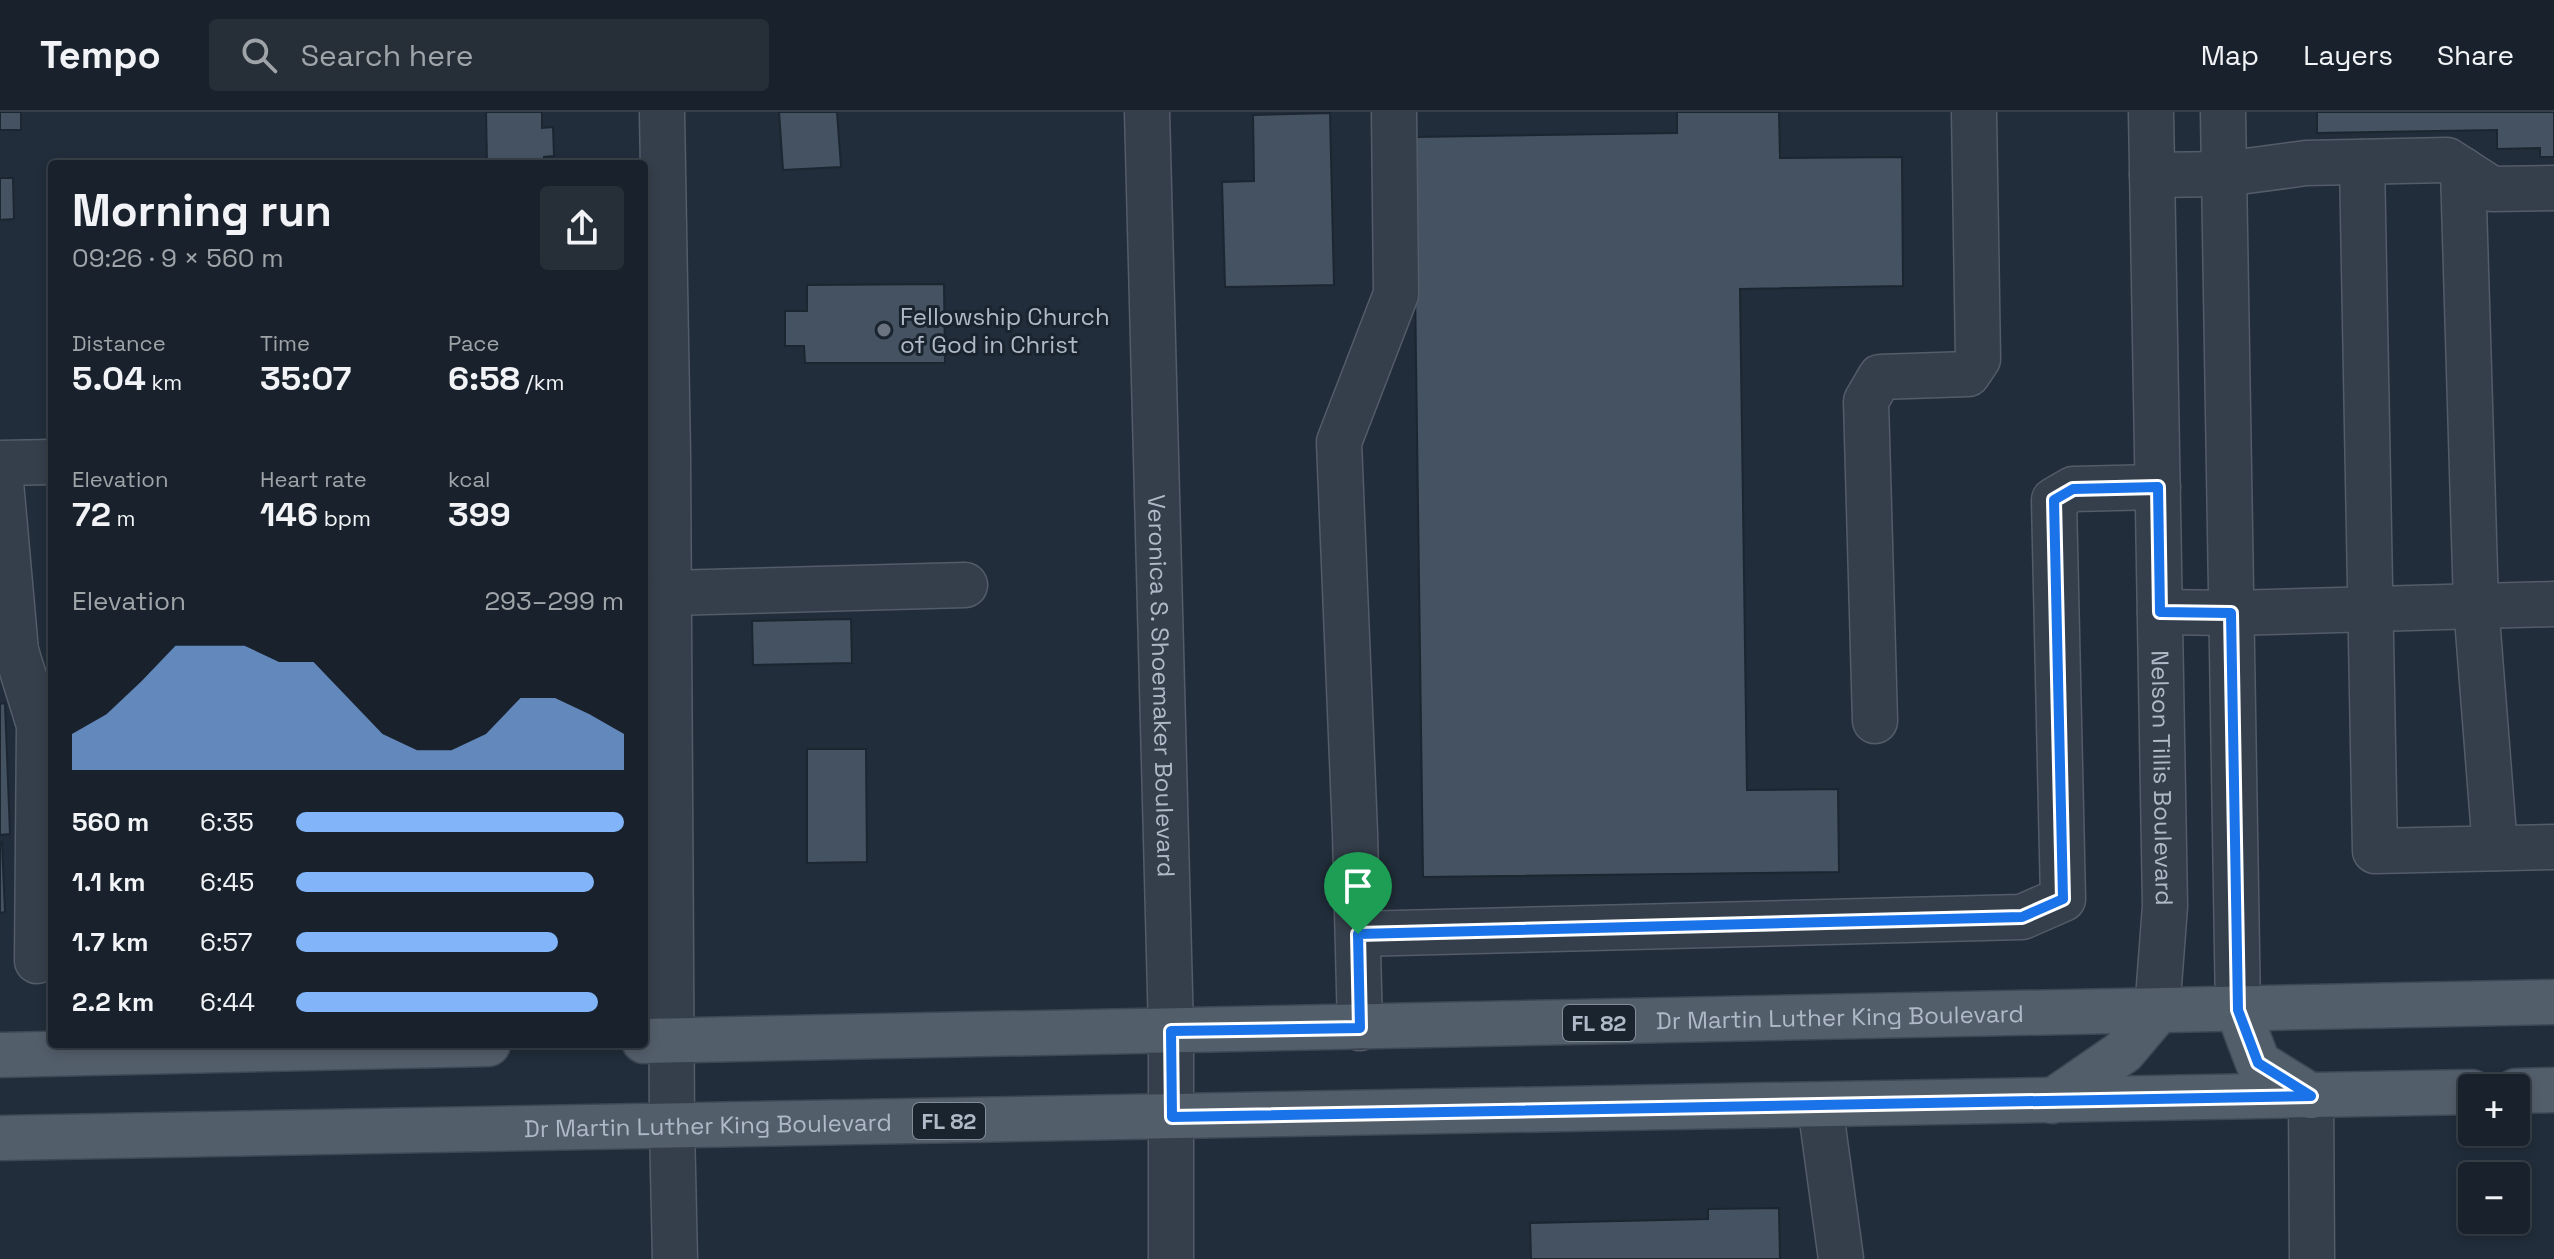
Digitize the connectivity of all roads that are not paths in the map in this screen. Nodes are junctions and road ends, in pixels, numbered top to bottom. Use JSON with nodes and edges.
{"nodes":[{"id":1,"x":662,"y":112,"type":"edge"},
{"id":2,"x":1147,"y":112,"type":"edge"},
{"id":3,"x":1394,"y":112,"type":"edge"},
{"id":4,"x":1974,"y":112,"type":"edge"},
{"id":5,"x":2151,"y":112,"type":"edge"},
{"id":6,"x":2223,"y":112,"type":"edge"},
{"id":7,"x":2362,"y":162,"type":"junction"},
{"id":8,"x":2463,"y":170,"type":"junction"},
{"id":9,"x":2224,"y":174,"type":"junction"},
{"id":10,"x":2152,"y":175,"type":"junction"},
{"id":11,"x":2554,"y":188,"type":"edge"},
{"id":12,"x":656,"y":456,"type":"edge"},
{"id":13,"x":48,"y":462,"type":"edge"},
{"id":14,"x":0,"y":463,"type":"edge"},
{"id":15,"x":0,"y":471,"type":"edge"},
{"id":16,"x":2158,"y":487,"type":"junction"},
{"id":17,"x":965,"y":585,"type":"dead end"},
{"id":18,"x":669,"y":593,"type":"junction"},
{"id":19,"x":2554,"y":604,"type":"edge"},
{"id":20,"x":2476,"y":605,"type":"junction"},
{"id":21,"x":2371,"y":608,"type":"junction"},
{"id":22,"x":2160,"y":612,"type":"junction"},
{"id":23,"x":2231,"y":613,"type":"junction"},
{"id":24,"x":8,"y":651,"type":"edge"},
{"id":25,"x":1875,"y":721,"type":"dead end"},
{"id":26,"x":46,"y":725,"type":"edge"},
{"id":27,"x":657,"y":783,"type":"edge"},
{"id":28,"x":2554,"y":847,"type":"edge"},
{"id":29,"x":2495,"y":848,"type":"junction"},
{"id":30,"x":1358,"y":934,"type":"junction"},
{"id":31,"x":30,"y":962,"type":"edge"},
{"id":32,"x":2554,"y":1002,"type":"edge"},
{"id":33,"x":2238,"y":1010,"type":"junction"},
{"id":34,"x":2157,"y":1012,"type":"junction"},
{"id":35,"x":1360,"y":1028,"type":"junction"},
{"id":36,"x":1171,"y":1031,"type":"junction"},
{"id":37,"x":658,"y":1041,"type":"edge"},
{"id":38,"x":198,"y":1048,"type":"edge"},
{"id":39,"x":0,"y":1055,"type":"edge"},
{"id":40,"x":2554,"y":1090,"type":"edge"},
{"id":41,"x":2530,"y":1091,"type":"edge"},
{"id":42,"x":2458,"y":1092,"type":"edge"},
{"id":43,"x":2311,"y":1096,"type":"junction"},
{"id":44,"x":2052,"y":1101,"type":"junction"},
{"id":45,"x":1820,"y":1105,"type":"junction"},
{"id":46,"x":1172,"y":1117,"type":"junction"},
{"id":47,"x":672,"y":1126,"type":"junction"},
{"id":48,"x":0,"y":1138,"type":"edge"},
{"id":49,"x":675,"y":1259,"type":"edge"},
{"id":50,"x":1171,"y":1259,"type":"edge"},
{"id":51,"x":1841,"y":1259,"type":"edge"},
{"id":52,"x":2312,"y":1259,"type":"edge"}],
"edges":[{"from":1,"to":12,"type":"street"},
{"from":2,"to":36,"type":"street","name":"Veronica S. Shoemaker Boulevard"},
{"from":3,"to":30,"type":"street"},
{"from":4,"to":25,"type":"street"},
{"from":5,"to":10,"type":"street","name":"Nelson Tillis Boulevard"},
{"from":6,"to":9,"type":"street"},
{"from":7,"to":8,"type":"street"},
{"from":7,"to":9,"type":"street"},
{"from":7,"to":21,"type":"street"},
{"from":8,"to":11,"type":"street"},
{"from":8,"to":20,"type":"street"},
{"from":9,"to":10,"type":"street"},
{"from":9,"to":23,"type":"street"},
{"from":10,"to":16,"type":"street","name":"Nelson Tillis Boulevard"},
{"from":12,"to":18,"type":"street"},
{"from":13,"to":14,"type":"street"},
{"from":15,"to":24,"type":"street"},
{"from":16,"to":22,"type":"street","name":"Nelson Tillis Boulevard"},
{"from":16,"to":30,"type":"street"},
{"from":17,"to":18,"type":"street"},
{"from":18,"to":27,"type":"street"},
{"from":19,"to":20,"type":"street"},
{"from":20,"to":21,"type":"street"},
{"from":20,"to":29,"type":"street"},
{"from":21,"to":23,"type":"street"},
{"from":21,"to":29,"type":"street"},
{"from":22,"to":23,"type":"street"},
{"from":22,"to":34,"type":"street","name":"Nelson Tillis Boulevard"},
{"from":23,"to":33,"type":"street"},
{"from":24,"to":26,"type":"street"},
{"from":26,"to":31,"type":"street"},
{"from":27,"to":37,"type":"street"},
{"from":28,"to":29,"type":"street"},
{"from":30,"to":35,"type":"street"},
{"from":32,"to":33,"type":"main road","name":"Dr Martin Luther King Boulevard","number":"FL 82"},
{"from":33,"to":34,"type":"main road","name":"Dr Martin Luther King Boulevard","number":"FL 82"},
{"from":33,"to":43,"type":"main road"},
{"from":34,"to":35,"type":"main road","name":"Dr Martin Luther King Boulevard","number":"FL 82"},
{"from":34,"to":44,"type":"main road"},
{"from":35,"to":36,"type":"main road","name":"Dr Martin Luther King Boulevard","number":"FL 82"},
{"from":36,"to":37,"type":"main road","name":"Dr Martin Luther King Boulevard","number":"FL 82"},
{"from":36,"to":46,"type":"street","name":"Veronica S. Shoemaker Boulevard"},
{"from":37,"to":47,"type":"street"},
{"from":38,"to":39,"type":"main road"},
{"from":40,"to":41,"type":"main road"},
{"from":42,"to":43,"type":"main road","name":"Dr Martin Luther King Boulevard","number":"FL 82"},
{"from":43,"to":44,"type":"main road","name":"Dr Martin Luther King Boulevard","number":"FL 82"},
{"from":43,"to":52,"type":"street"},
{"from":44,"to":45,"type":"main road","name":"Dr Martin Luther King Boulevard","number":"FL 82"},
{"from":45,"to":46,"type":"main road","name":"Dr Martin Luther King Boulevard","number":"FL 82"},
{"from":45,"to":51,"type":"street"},
{"from":46,"to":47,"type":"main road","name":"Dr Martin Luther King Boulevard","number":"FL 82"},
{"from":46,"to":50,"type":"street","name":"Veronica S. Shoemaker Boulevard"},
{"from":47,"to":48,"type":"main road","name":"Dr Martin Luther King Boulevard","number":"FL 82"},
{"from":47,"to":49,"type":"street"}]}
